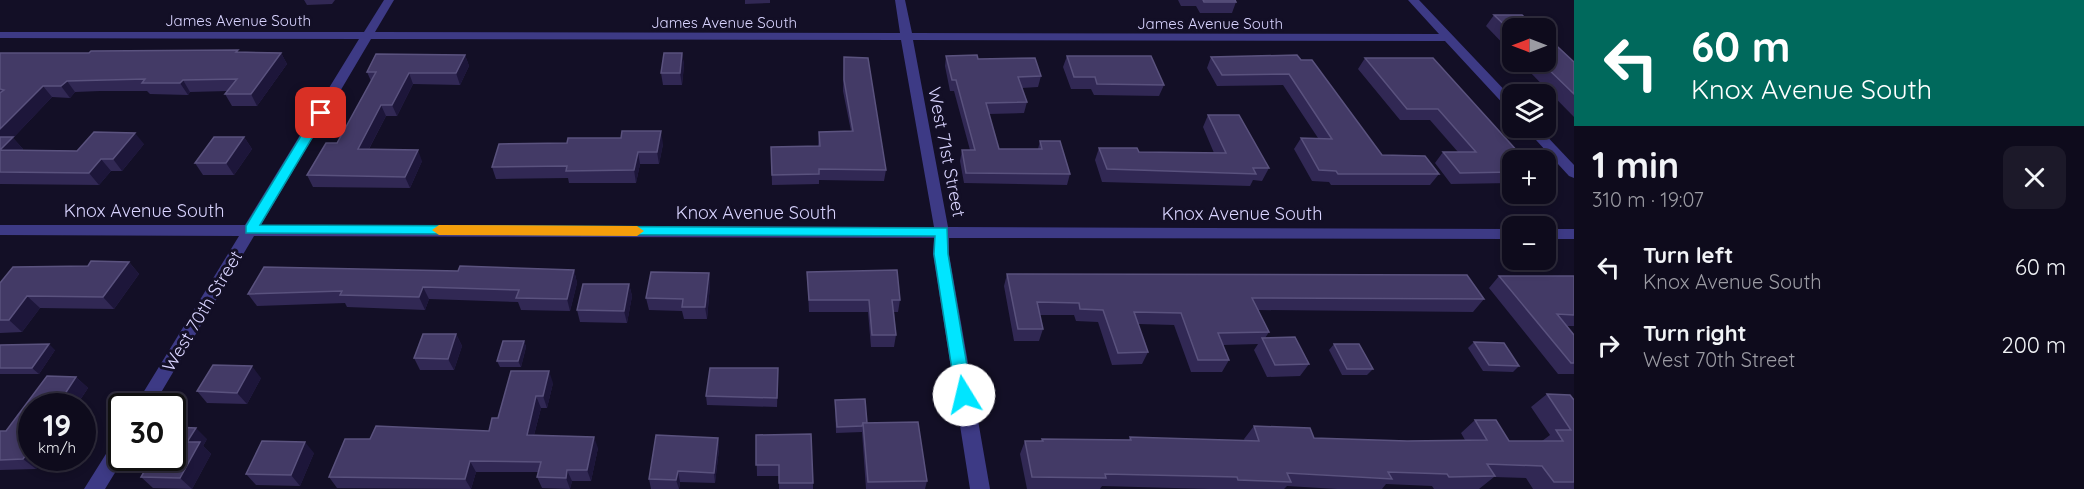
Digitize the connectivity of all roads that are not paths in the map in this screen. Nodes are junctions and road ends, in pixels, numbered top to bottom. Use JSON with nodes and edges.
{"nodes":[{"id":1,"x":389,"y":0,"type":"edge"},
{"id":2,"x":900,"y":0,"type":"edge"},
{"id":3,"x":1413,"y":0,"type":"edge"},
{"id":4,"x":0,"y":35,"type":"edge"},
{"id":5,"x":368,"y":35,"type":"junction"},
{"id":6,"x":906,"y":38,"type":"junction"},
{"id":7,"x":1449,"y":38,"type":"junction"},
{"id":8,"x":1502,"y":95,"type":"edge"},
{"id":9,"x":1541,"y":138,"type":"edge"},
{"id":10,"x":1574,"y":173,"type":"edge"},
{"id":11,"x":0,"y":230,"type":"edge"},
{"id":12,"x":251,"y":230,"type":"junction"},
{"id":13,"x":942,"y":231,"type":"junction"},
{"id":14,"x":1502,"y":234,"type":"edge"},
{"id":15,"x":1556,"y":234,"type":"edge"},
{"id":16,"x":1574,"y":234,"type":"edge"},
{"id":17,"x":152,"y":393,"type":"edge"},
{"id":18,"x":108,"y":466,"type":"edge"},
{"id":19,"x":94,"y":489,"type":"edge"},
{"id":20,"x":980,"y":489,"type":"edge"}],
"edges":[{"from":1,"to":5,"type":"street","name":"West 70th Street"},
{"from":2,"to":6,"type":"street","name":"West 71st Street"},
{"from":3,"to":7,"type":"street"},
{"from":4,"to":5,"type":"street","name":"James Avenue South"},
{"from":5,"to":6,"type":"street","name":"James Avenue South"},
{"from":5,"to":12,"type":"street","name":"West 70th Street"},
{"from":6,"to":7,"type":"street","name":"James Avenue South"},
{"from":6,"to":13,"type":"street","name":"West 71st Street"},
{"from":7,"to":8,"type":"street"},
{"from":9,"to":10,"type":"street"},
{"from":11,"to":12,"type":"street","name":"Knox Avenue South"},
{"from":12,"to":13,"type":"street","name":"Knox Avenue South"},
{"from":12,"to":17,"type":"street","name":"West 70th Street"},
{"from":13,"to":14,"type":"street","name":"Knox Avenue South"},
{"from":13,"to":20,"type":"street","name":"West 71st Street"},
{"from":15,"to":16,"type":"street"},
{"from":18,"to":19,"type":"street"}]}
